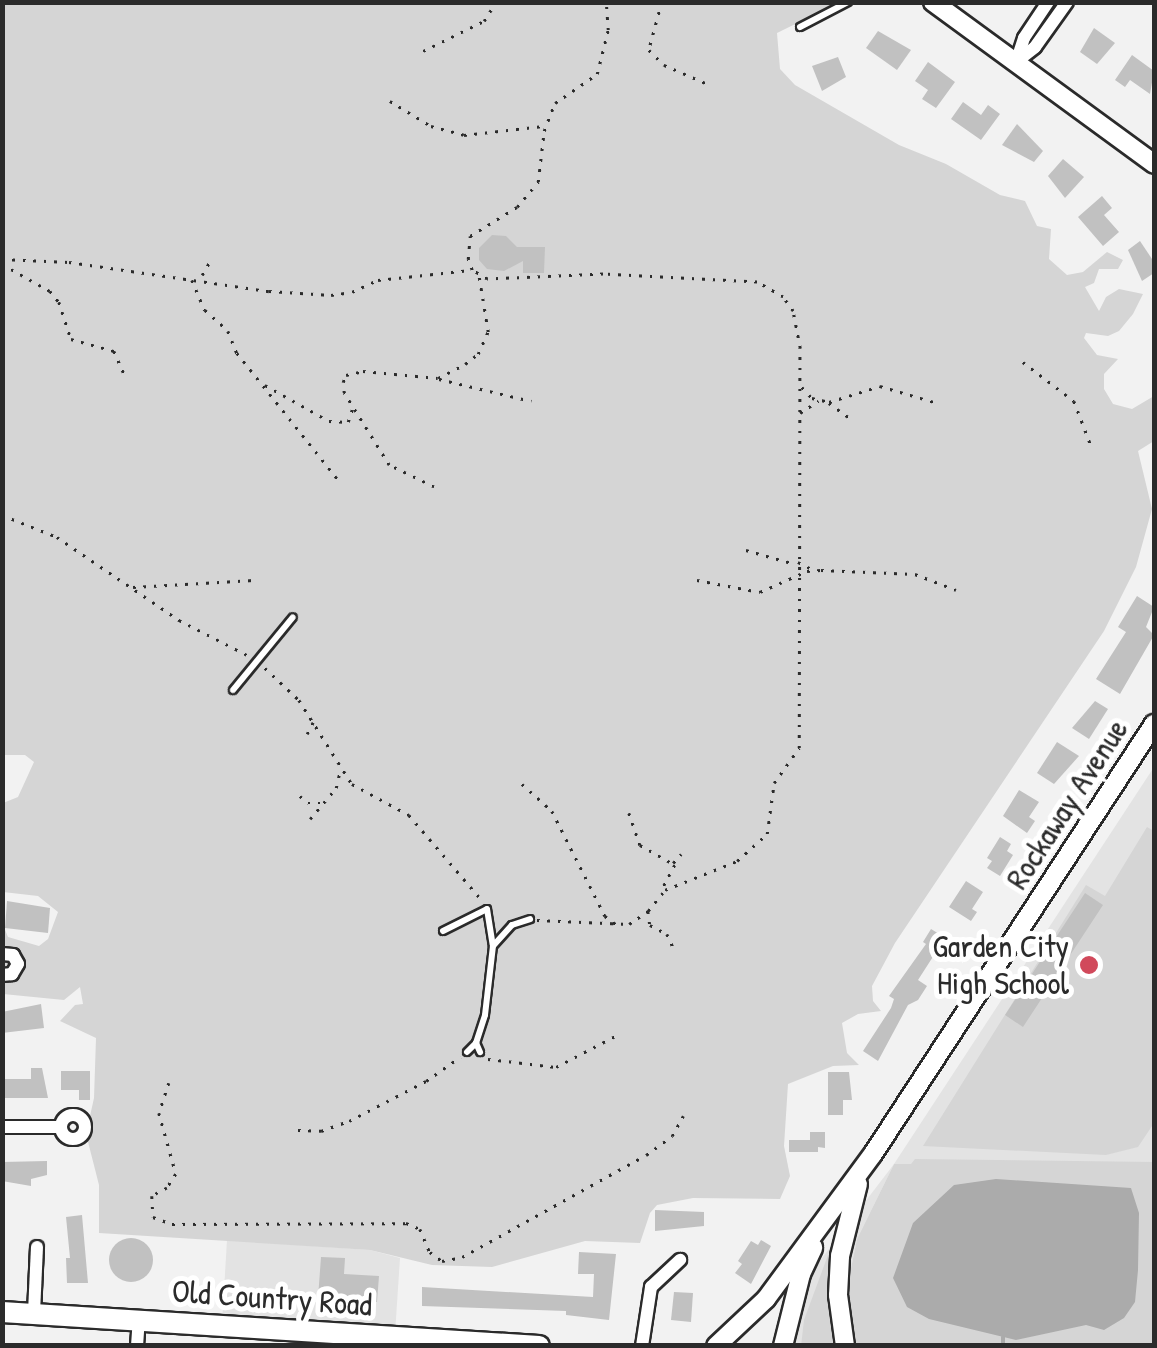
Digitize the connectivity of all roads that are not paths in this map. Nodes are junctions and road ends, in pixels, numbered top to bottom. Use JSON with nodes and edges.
{"nodes":[{"id":1,"x":848,"y":2,"type":"edge"},
{"id":2,"x":933,"y":2,"type":"edge"},
{"id":3,"x":1048,"y":2,"type":"edge"},
{"id":4,"x":1067,"y":2,"type":"edge"},
{"id":5,"x":800,"y":27,"type":"dead end"},
{"id":6,"x":1016,"y":62,"type":"junction"},
{"id":7,"x":1154,"y":164,"type":"edge"},
{"id":8,"x":293,"y":617,"type":"dead end"},
{"id":9,"x":234,"y":690,"type":"dead end"},
{"id":10,"x":1154,"y":724,"type":"edge"},
{"id":11,"x":530,"y":918,"type":"road end"},
{"id":12,"x":443,"y":930,"type":"dead end"},
{"id":13,"x":494,"y":946,"type":"junction"},
{"id":14,"x":2,"y":954,"type":"edge"},
{"id":15,"x":2,"y":974,"type":"edge"},
{"id":16,"x":476,"y":1042,"type":"junction"},
{"id":17,"x":466,"y":1052,"type":"road end"},
{"id":18,"x":480,"y":1052,"type":"road end"},
{"id":19,"x":2,"y":1127,"type":"edge"},
{"id":20,"x":61,"y":1127,"type":"dead end"},
{"id":21,"x":864,"y":1166,"type":"junction"},
{"id":22,"x":828,"y":1216,"type":"junction"},
{"id":23,"x":37,"y":1247,"type":"dead end"},
{"id":24,"x":680,"y":1260,"type":"dead end"},
{"id":25,"x":2,"y":1312,"type":"edge"},
{"id":26,"x":34,"y":1314,"type":"junction"},
{"id":27,"x":139,"y":1320,"type":"junction"},
{"id":28,"x":276,"y":1337,"type":"edge"},
{"id":29,"x":414,"y":1342,"type":"edge"},
{"id":30,"x":137,"y":1346,"type":"edge"},
{"id":31,"x":538,"y":1346,"type":"edge"},
{"id":32,"x":642,"y":1346,"type":"edge"},
{"id":33,"x":716,"y":1346,"type":"edge"},
{"id":34,"x":782,"y":1346,"type":"edge"},
{"id":35,"x":845,"y":1346,"type":"edge"}],
"edges":[{"from":1,"to":5,"type":"lane"},
{"from":2,"to":6,"type":"main road"},
{"from":3,"to":6,"type":"street"},
{"from":4,"to":6,"type":"street"},
{"from":6,"to":7,"type":"main road"},
{"from":8,"to":9,"type":"lane"},
{"from":10,"to":21,"type":"main road","name":"Rockaway Avenue"},
{"from":11,"to":13,"type":"lane"},
{"from":12,"to":13,"type":"lane"},
{"from":13,"to":16,"type":"lane"},
{"from":14,"to":15,"type":"street"},
{"from":16,"to":17,"type":"lane"},
{"from":16,"to":18,"type":"lane"},
{"from":19,"to":20,"type":"street"},
{"from":21,"to":22,"type":"main road","name":"Rockaway Avenue"},
{"from":21,"to":35,"type":"main road","name":"Rockaway Avenue"},
{"from":22,"to":33,"type":"main road","name":"Rockaway Avenue"},
{"from":22,"to":34,"type":"main road","name":"Rockaway Avenue"},
{"from":23,"to":26,"type":"street"},
{"from":24,"to":32,"type":"street"},
{"from":25,"to":26,"type":"main road","name":"Old Country Road"},
{"from":26,"to":27,"type":"main road","name":"Old Country Road"},
{"from":27,"to":28,"type":"main road","name":"Old Country Road"},
{"from":27,"to":30,"type":"street"},
{"from":28,"to":29,"type":"main road","name":"Old Country Road"},
{"from":29,"to":31,"type":"main road","name":"Old Country Road"}]}
